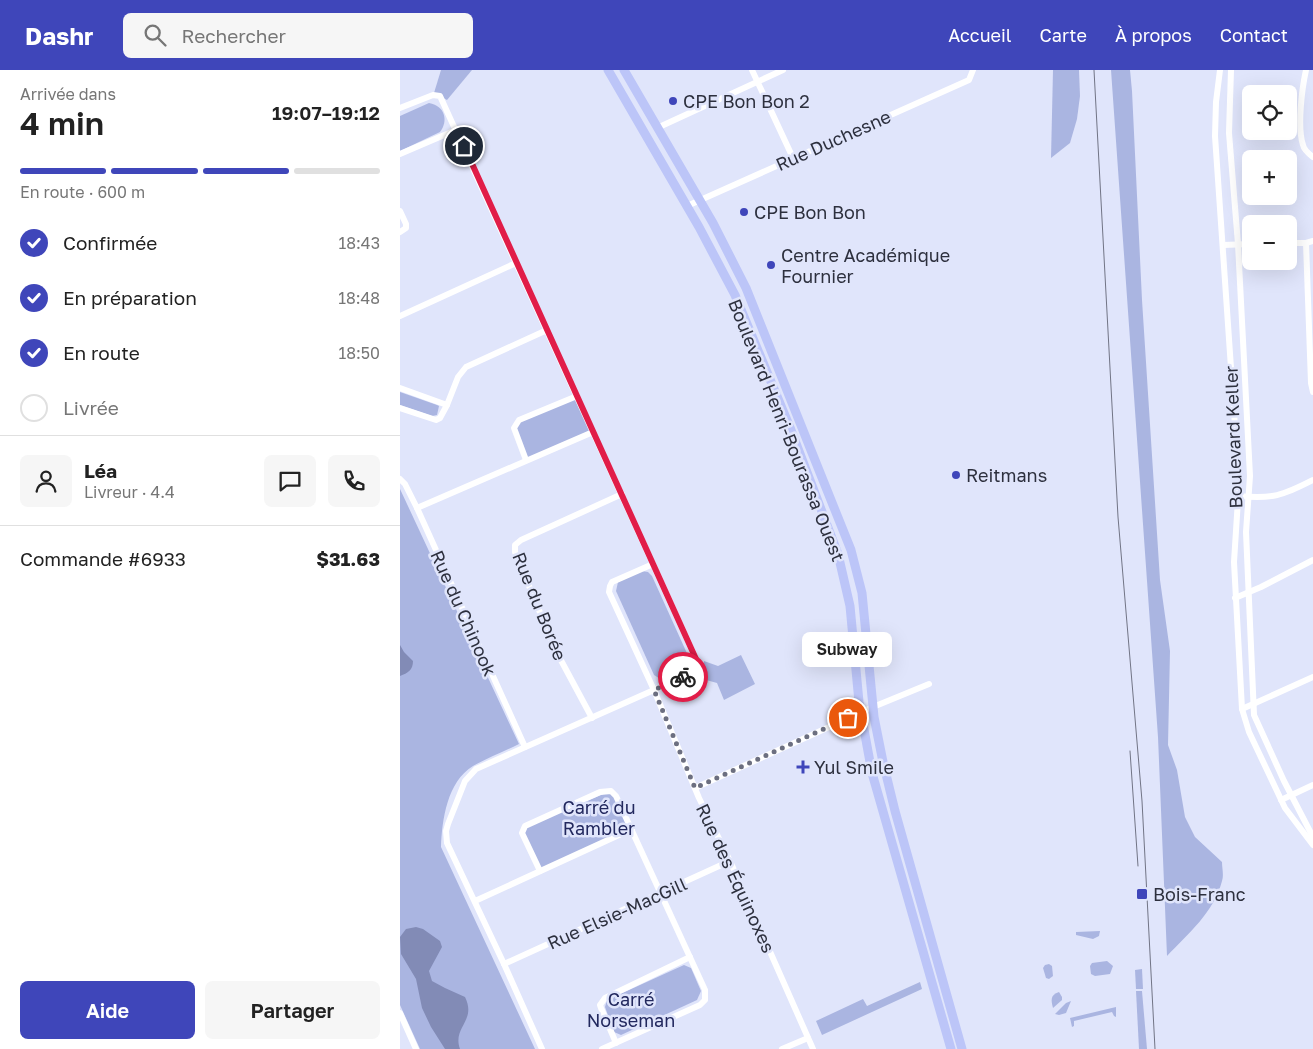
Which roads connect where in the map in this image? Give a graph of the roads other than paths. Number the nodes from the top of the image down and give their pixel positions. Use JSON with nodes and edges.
{"nodes":[{"id":1,"x":608,"y":70,"type":"edge"},
{"id":2,"x":624,"y":70,"type":"edge"},
{"id":3,"x":752,"y":70,"type":"edge"},
{"id":4,"x":783,"y":70,"type":"edge"},
{"id":5,"x":974,"y":70,"type":"edge"},
{"id":6,"x":1220,"y":70,"type":"edge"},
{"id":7,"x":1232,"y":70,"type":"edge"},
{"id":8,"x":1306,"y":70,"type":"edge"},
{"id":9,"x":758,"y":82,"type":"junction"},
{"id":10,"x":400,"y":108,"type":"edge"},
{"id":11,"x":657,"y":128,"type":"junction"},
{"id":12,"x":456,"y":130,"type":"junction"},
{"id":13,"x":400,"y":154,"type":"edge"},
{"id":14,"x":1313,"y":157,"type":"edge"},
{"id":15,"x":793,"y":158,"type":"junction"},
{"id":16,"x":700,"y":200,"type":"junction"},
{"id":17,"x":687,"y":206,"type":"junction"},
{"id":18,"x":400,"y":211,"type":"edge"},
{"id":19,"x":400,"y":232,"type":"edge"},
{"id":20,"x":1313,"y":241,"type":"edge"},
{"id":21,"x":1297,"y":243,"type":"edge"},
{"id":22,"x":1306,"y":243,"type":"junction"},
{"id":23,"x":1238,"y":244,"type":"junction"},
{"id":24,"x":1242,"y":244,"type":"edge"},
{"id":25,"x":1223,"y":245,"type":"junction"},
{"id":26,"x":516,"y":263,"type":"junction"},
{"id":27,"x":400,"y":316,"type":"edge"},
{"id":28,"x":547,"y":330,"type":"junction"},
{"id":29,"x":400,"y":388,"type":"edge"},
{"id":30,"x":1313,"y":392,"type":"edge"},
{"id":31,"x":577,"y":396,"type":"junction"},
{"id":32,"x":446,"y":405,"type":"junction"},
{"id":33,"x":400,"y":408,"type":"edge"},
{"id":34,"x":593,"y":432,"type":"junction"},
{"id":35,"x":526,"y":460,"type":"junction"},
{"id":36,"x":400,"y":479,"type":"edge"},
{"id":37,"x":1313,"y":480,"type":"edge"},
{"id":38,"x":622,"y":494,"type":"junction"},
{"id":39,"x":1238,"y":496,"type":"junction"},
{"id":40,"x":1249,"y":497,"type":"junction"},
{"id":41,"x":417,"y":508,"type":"junction"},
{"id":42,"x":1313,"y":560,"type":"edge"},
{"id":43,"x":653,"y":564,"type":"junction"},
{"id":44,"x":1248,"y":594,"type":"junction"},
{"id":45,"x":1235,"y":598,"type":"junction"},
{"id":46,"x":1313,"y":677,"type":"edge"},
{"id":47,"x":929,"y":684,"type":"dead end"},
{"id":48,"x":654,"y":690,"type":"junction"},
{"id":49,"x":1253,"y":704,"type":"junction"},
{"id":50,"x":873,"y":706,"type":"junction"},
{"id":51,"x":1242,"y":709,"type":"junction"},
{"id":52,"x":860,"y":713,"type":"junction"},
{"id":53,"x":592,"y":718,"type":"junction"},
{"id":54,"x":525,"y":747,"type":"junction"},
{"id":55,"x":1313,"y":785,"type":"edge"},
{"id":56,"x":695,"y":788,"type":"junction"},
{"id":57,"x":1291,"y":795,"type":"junction"},
{"id":58,"x":1281,"y":800,"type":"junction"},
{"id":59,"x":632,"y":829,"type":"junction"},
{"id":60,"x":1313,"y":837,"type":"edge"},
{"id":61,"x":1313,"y":845,"type":"edge"},
{"id":62,"x":730,"y":861,"type":"junction"},
{"id":63,"x":540,"y":871,"type":"junction"},
{"id":64,"x":661,"y":892,"type":"junction"},
{"id":65,"x":475,"y":901,"type":"junction"},
{"id":66,"x":690,"y":957,"type":"junction"},
{"id":67,"x":504,"y":964,"type":"junction"},
{"id":68,"x":400,"y":1013,"type":"edge"},
{"id":69,"x":808,"y":1038,"type":"junction"},
{"id":70,"x":616,"y":1043,"type":"junction"},
{"id":71,"x":416,"y":1049,"type":"edge"},
{"id":72,"x":542,"y":1049,"type":"edge"},
{"id":73,"x":602,"y":1049,"type":"edge"},
{"id":74,"x":782,"y":1049,"type":"edge"},
{"id":75,"x":813,"y":1049,"type":"edge"},
{"id":76,"x":951,"y":1049,"type":"edge"},
{"id":77,"x":962,"y":1049,"type":"edge"}],
"edges":[{"from":1,"to":17,"type":"main road","name":"Boulevard Henri-Bourassa Ouest"},
{"from":2,"to":11,"type":"main road","name":"Boulevard Henri-Bourassa Ouest"},
{"from":3,"to":9,"type":"street"},
{"from":4,"to":9,"type":"street"},
{"from":5,"to":15,"type":"street","name":"Rue Duchesne"},
{"from":6,"to":25,"type":"street","name":"Boulevard Keller"},
{"from":7,"to":23,"type":"street","name":"Boulevard Keller"},
{"from":8,"to":14,"type":"street"},
{"from":9,"to":11,"type":"street"},
{"from":9,"to":15,"type":"street"},
{"from":10,"to":12,"type":"street"},
{"from":11,"to":16,"type":"main road","name":"Boulevard Henri-Bourassa Ouest"},
{"from":12,"to":13,"type":"street"},
{"from":12,"to":26,"type":"street"},
{"from":15,"to":16,"type":"street","name":"Rue Duchesne"},
{"from":16,"to":17,"type":"street","name":"Rue Duchesne"},
{"from":16,"to":50,"type":"main road","name":"Boulevard Henri-Bourassa Ouest"},
{"from":17,"to":52,"type":"main road","name":"Boulevard Henri-Bourassa Ouest"},
{"from":18,"to":19,"type":"street"},
{"from":20,"to":22,"type":"street"},
{"from":21,"to":22,"type":"street"},
{"from":22,"to":30,"type":"street"},
{"from":23,"to":24,"type":"street"},
{"from":23,"to":25,"type":"street"},
{"from":23,"to":40,"type":"street","name":"Boulevard Keller"},
{"from":25,"to":39,"type":"street","name":"Boulevard Keller"},
{"from":26,"to":27,"type":"street"},
{"from":26,"to":28,"type":"street"},
{"from":28,"to":31,"type":"street"},
{"from":28,"to":32,"type":"street"},
{"from":29,"to":32,"type":"street"},
{"from":31,"to":34,"type":"street"},
{"from":31,"to":35,"type":"street"},
{"from":32,"to":33,"type":"street"},
{"from":34,"to":35,"type":"street"},
{"from":34,"to":38,"type":"street"},
{"from":35,"to":41,"type":"street"},
{"from":36,"to":41,"type":"street","name":"Rue du Chinook"},
{"from":37,"to":40,"type":"street"},
{"from":38,"to":43,"type":"street"},
{"from":38,"to":53,"type":"street","name":"Rue du Borée"},
{"from":39,"to":40,"type":"street"},
{"from":39,"to":45,"type":"street","name":"Boulevard Keller"},
{"from":40,"to":44,"type":"street","name":"Boulevard Keller"},
{"from":41,"to":54,"type":"street","name":"Rue du Chinook"},
{"from":42,"to":44,"type":"street"},
{"from":43,"to":48,"type":"street"},
{"from":43,"to":48,"type":"street","name":"Rue des Équinoxes"},
{"from":44,"to":45,"type":"street"},
{"from":44,"to":49,"type":"street","name":"Boulevard Keller"},
{"from":45,"to":51,"type":"street","name":"Boulevard Keller"},
{"from":46,"to":49,"type":"street"},
{"from":47,"to":50,"type":"street"},
{"from":48,"to":53,"type":"street"},
{"from":48,"to":56,"type":"street","name":"Rue des Équinoxes"},
{"from":49,"to":51,"type":"street"},
{"from":49,"to":57,"type":"street","name":"Boulevard Keller"},
{"from":50,"to":52,"type":"street"},
{"from":50,"to":77,"type":"main road","name":"Boulevard Henri-Bourassa Ouest"},
{"from":51,"to":58,"type":"street","name":"Boulevard Keller"},
{"from":52,"to":56,"type":"street"},
{"from":52,"to":76,"type":"main road","name":"Boulevard Henri-Bourassa Ouest"},
{"from":53,"to":54,"type":"street"},
{"from":54,"to":65,"type":"street"},
{"from":55,"to":57,"type":"street"},
{"from":56,"to":62,"type":"street","name":"Rue des Équinoxes"},
{"from":57,"to":58,"type":"street"},
{"from":57,"to":60,"type":"street","name":"Boulevard Keller"},
{"from":58,"to":61,"type":"street","name":"Boulevard Keller"},
{"from":59,"to":63,"type":"street"},
{"from":59,"to":63,"type":"street"},
{"from":59,"to":64,"type":"street"},
{"from":62,"to":64,"type":"street","name":"Rue Elsie-MacGill"},
{"from":62,"to":69,"type":"street","name":"Rue des Équinoxes"},
{"from":63,"to":65,"type":"street"},
{"from":64,"to":66,"type":"street"},
{"from":64,"to":67,"type":"street","name":"Rue Elsie-MacGill"},
{"from":65,"to":67,"type":"street"},
{"from":66,"to":70,"type":"street"},
{"from":66,"to":70,"type":"street"},
{"from":67,"to":72,"type":"street"},
{"from":68,"to":71,"type":"street"},
{"from":69,"to":74,"type":"street"},
{"from":69,"to":75,"type":"street","name":"Rue des Équinoxes"},
{"from":70,"to":73,"type":"street"}]}
